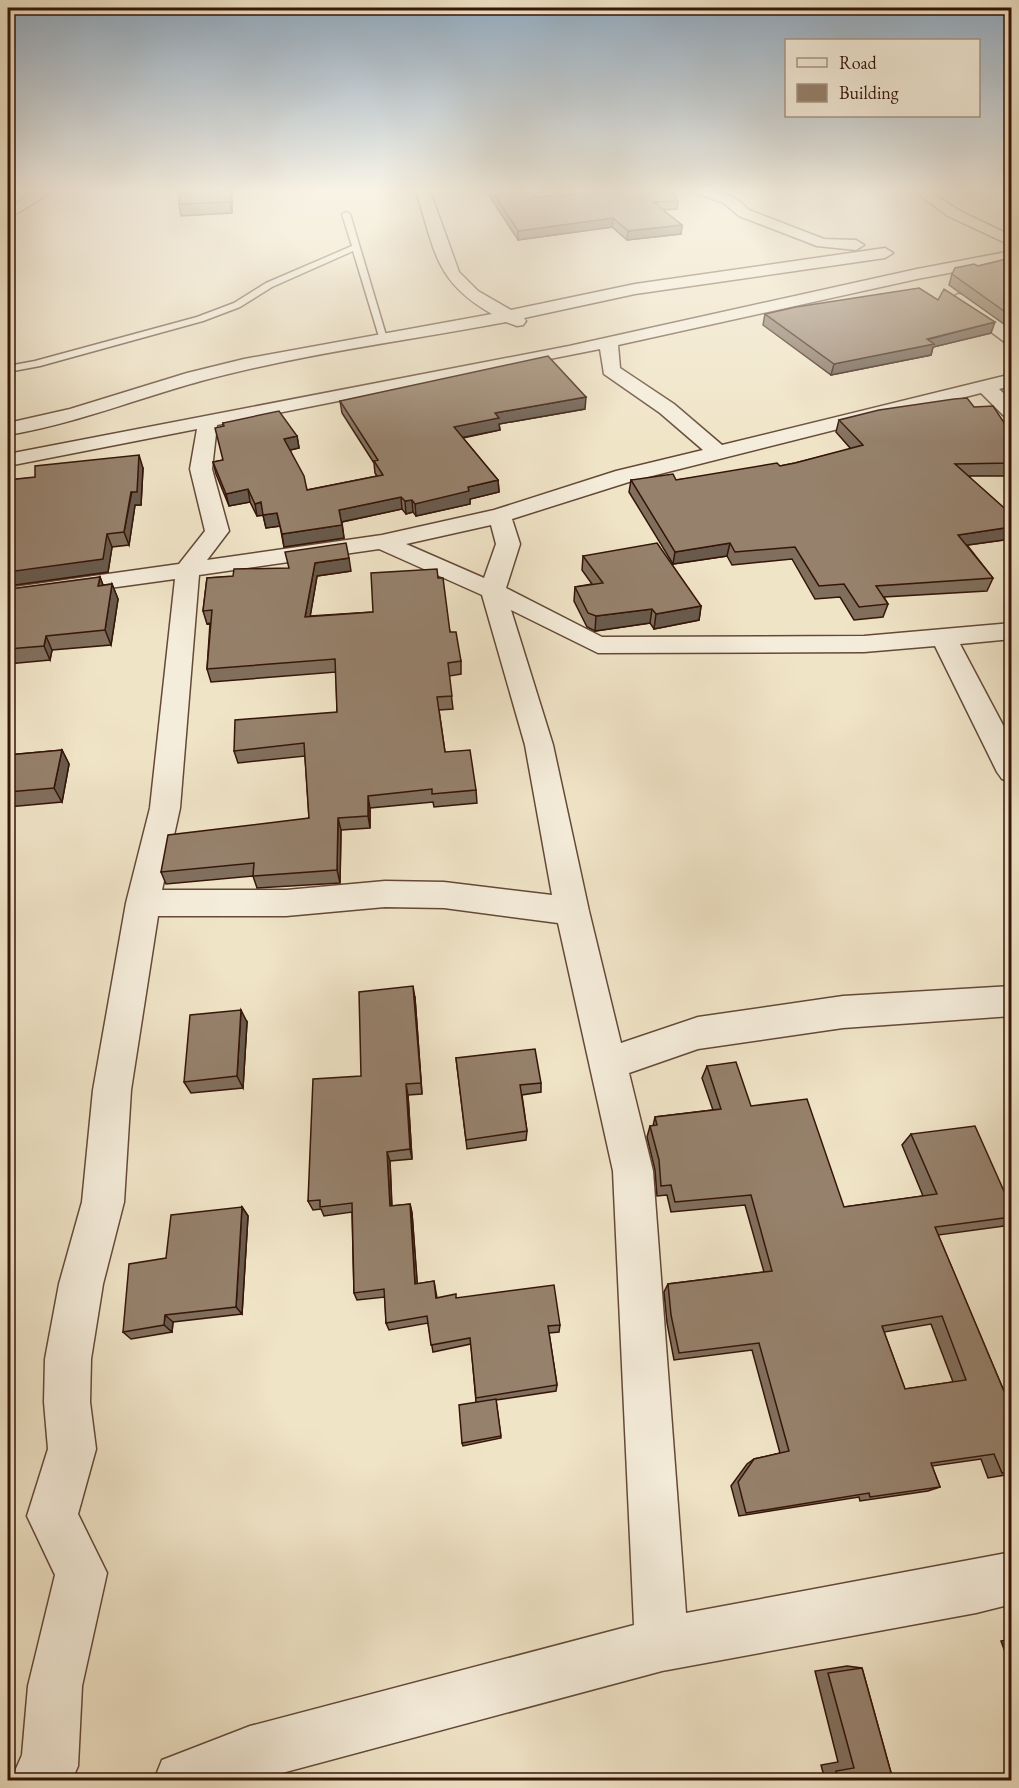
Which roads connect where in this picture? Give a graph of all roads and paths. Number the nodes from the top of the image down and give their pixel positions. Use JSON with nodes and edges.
{"nodes":[{"id":1,"x":293,"y":274,"type":"edge"},
{"id":2,"x":365,"y":274,"type":"edge"},
{"id":3,"x":452,"y":274,"type":"edge"},
{"id":4,"x":714,"y":274,"type":"edge"},
{"id":5,"x":746,"y":274,"type":"edge"},
{"id":6,"x":853,"y":274,"type":"edge"},
{"id":7,"x":922,"y":274,"type":"edge"},
{"id":8,"x":705,"y":278,"type":"junction"},
{"id":9,"x":509,"y":316,"type":"junction"},
{"id":10,"x":529,"y":328,"type":"dead end"},
{"id":11,"x":549,"y":339,"type":"dead end"},
{"id":12,"x":1011,"y":339,"type":"edge"},
{"id":13,"x":385,"y":340,"type":"junction"},
{"id":14,"x":609,"y":342,"type":"junction"},
{"id":15,"x":569,"y":351,"type":"junction"},
{"id":16,"x":8,"y":369,"type":"edge"},
{"id":17,"x":1011,"y":380,"type":"edge"},
{"id":18,"x":985,"y":386,"type":"junction"},
{"id":19,"x":1011,"y":413,"type":"edge"},
{"id":20,"x":207,"y":420,"type":"junction"},
{"id":21,"x":8,"y":429,"type":"edge"},
{"id":22,"x":718,"y":453,"type":"junction"},
{"id":23,"x":8,"y":460,"type":"edge"},
{"id":24,"x":500,"y":516,"type":"junction"},
{"id":25,"x":382,"y":542,"type":"junction"},
{"id":26,"x":188,"y":568,"type":"junction"},
{"id":27,"x":493,"y":591,"type":"junction"},
{"id":28,"x":8,"y":595,"type":"edge"},
{"id":29,"x":1011,"y":631,"type":"edge"},
{"id":30,"x":944,"y":637,"type":"junction"},
{"id":31,"x":1011,"y":772,"type":"edge"},
{"id":32,"x":143,"y":903,"type":"junction"},
{"id":33,"x":572,"y":911,"type":"junction"},
{"id":34,"x":1011,"y":1001,"type":"edge"},
{"id":35,"x":608,"y":1064,"type":"junction"},
{"id":36,"x":1011,"y":1578,"type":"edge"},
{"id":37,"x":662,"y":1644,"type":"junction"},
{"id":38,"x":39,"y":1780,"type":"edge"},
{"id":39,"x":182,"y":1780,"type":"edge"}],
"edges":[{"from":1,"to":16,"type":"lane"},
{"from":2,"to":13,"type":"lane"},
{"from":3,"to":9,"type":"street"},
{"from":4,"to":8,"type":"street"},
{"from":5,"to":8,"type":"street"},
{"from":6,"to":14,"type":"street"},
{"from":7,"to":12,"type":"street"},
{"from":8,"to":9,"type":"street"},
{"from":9,"to":10,"type":"street"},
{"from":9,"to":13,"type":"street"},
{"from":11,"to":15,"type":"street"},
{"from":13,"to":21,"type":"street"},
{"from":14,"to":15,"type":"street"},
{"from":14,"to":22,"type":"street"},
{"from":15,"to":20,"type":"street"},
{"from":17,"to":18,"type":"street"},
{"from":18,"to":19,"type":"street"},
{"from":18,"to":22,"type":"street"},
{"from":20,"to":23,"type":"street"},
{"from":20,"to":26,"type":"street"},
{"from":22,"to":24,"type":"street"},
{"from":24,"to":25,"type":"street"},
{"from":24,"to":27,"type":"street"},
{"from":25,"to":26,"type":"street"},
{"from":25,"to":27,"type":"street"},
{"from":26,"to":28,"type":"street"},
{"from":26,"to":32,"type":"street"},
{"from":27,"to":30,"type":"street"},
{"from":27,"to":33,"type":"street"},
{"from":29,"to":30,"type":"street"},
{"from":30,"to":31,"type":"street"},
{"from":32,"to":33,"type":"street"},
{"from":32,"to":38,"type":"street"},
{"from":33,"to":35,"type":"street"},
{"from":34,"to":35,"type":"street"},
{"from":35,"to":37,"type":"street"},
{"from":36,"to":37,"type":"street"},
{"from":37,"to":39,"type":"street"}]}
